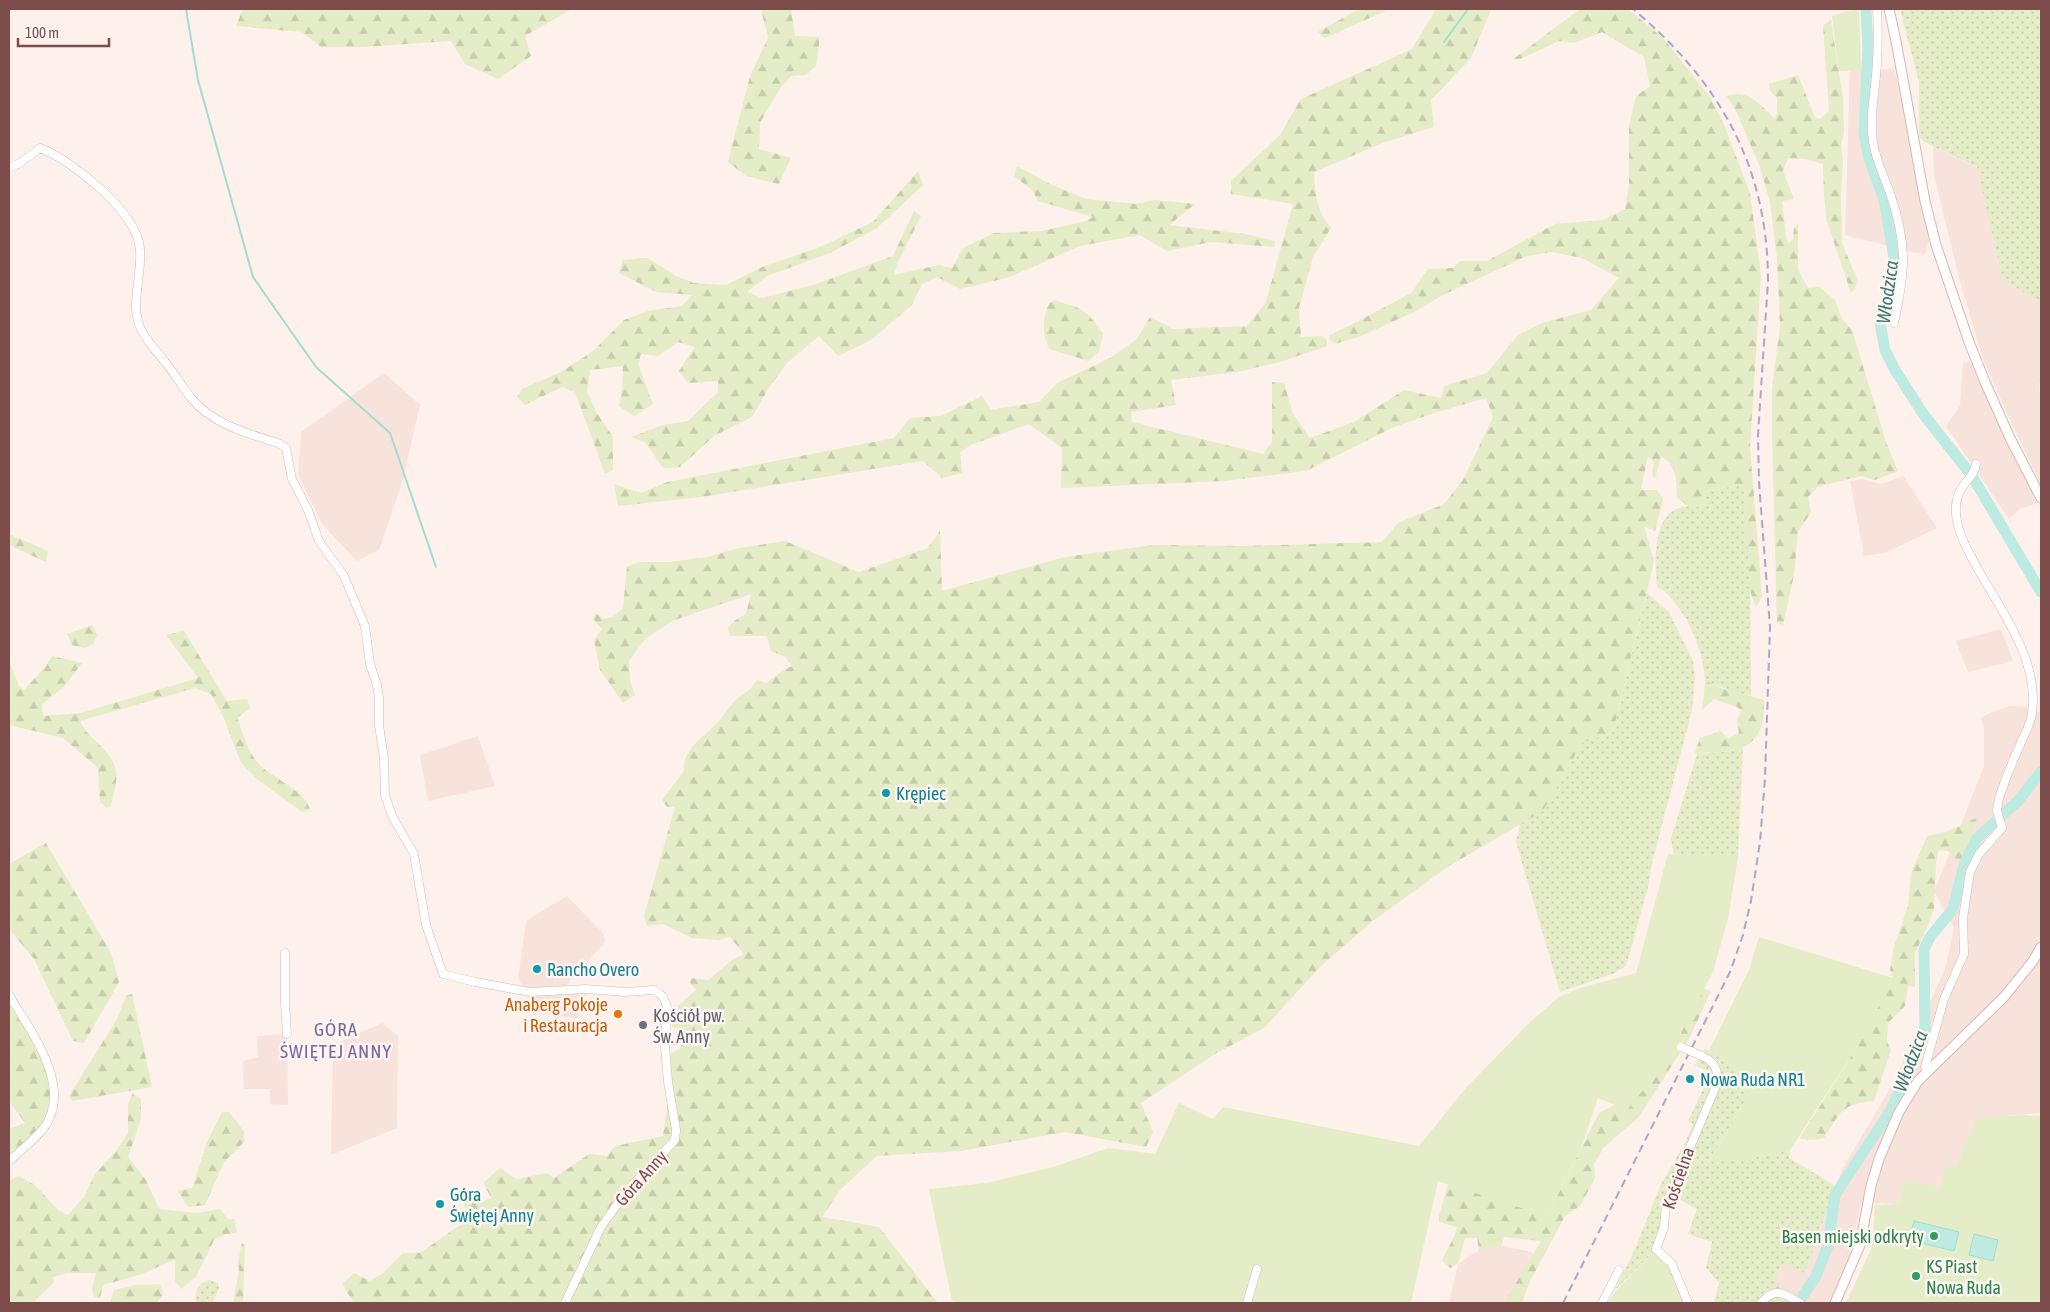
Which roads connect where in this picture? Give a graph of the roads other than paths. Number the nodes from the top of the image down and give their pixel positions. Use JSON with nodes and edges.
{"nodes":[{"id":1,"x":1877,"y":9,"type":"edge"},
{"id":2,"x":1889,"y":9,"type":"edge"},
{"id":3,"x":9,"y":168,"type":"edge"},
{"id":4,"x":1894,"y":323,"type":"dead end"},
{"id":5,"x":1976,"y":467,"type":"dead end"},
{"id":6,"x":2041,"y":498,"type":"edge"},
{"id":7,"x":2041,"y":947,"type":"edge"},
{"id":8,"x":285,"y":953,"type":"dead end"},
{"id":9,"x":9,"y":995,"type":"edge"},
{"id":10,"x":287,"y":1034,"type":"dead end"},
{"id":11,"x":1681,"y":1047,"type":"dead end"},
{"id":12,"x":1928,"y":1071,"type":"junction"},
{"id":13,"x":9,"y":1161,"type":"edge"},
{"id":14,"x":1257,"y":1269,"type":"dead end"},
{"id":15,"x":1619,"y":1270,"type":"dead end"},
{"id":16,"x":565,"y":1303,"type":"edge"},
{"id":17,"x":1247,"y":1303,"type":"edge"},
{"id":18,"x":1602,"y":1303,"type":"edge"},
{"id":19,"x":1688,"y":1303,"type":"edge"},
{"id":20,"x":1761,"y":1303,"type":"edge"},
{"id":21,"x":1800,"y":1303,"type":"edge"},
{"id":22,"x":1835,"y":1303,"type":"edge"}],
"edges":[{"from":1,"to":4,"type":"street"},
{"from":2,"to":6,"type":"street"},
{"from":3,"to":16,"type":"street","name":"Góra Anny"},
{"from":5,"to":12,"type":"street"},
{"from":7,"to":12,"type":"street"},
{"from":8,"to":10,"type":"street"},
{"from":9,"to":13,"type":"street"},
{"from":11,"to":19,"type":"street","name":"Kościelna","bridge":true},
{"from":12,"to":22,"type":"street"},
{"from":14,"to":17,"type":"street"},
{"from":15,"to":18,"type":"street"},
{"from":20,"to":21,"type":"street"}]}
